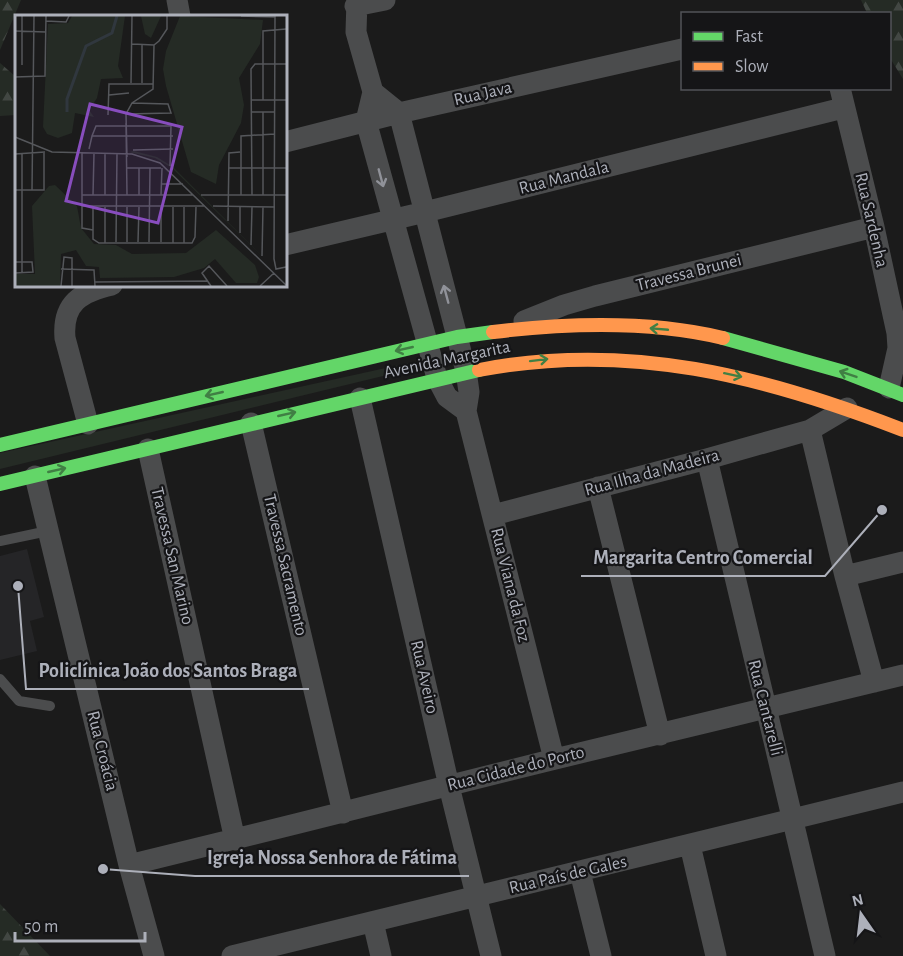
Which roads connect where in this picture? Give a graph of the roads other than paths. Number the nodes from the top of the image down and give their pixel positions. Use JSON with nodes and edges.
{"nodes":[{"id":1,"x":177,"y":0,"type":"edge"},
{"id":2,"x":385,"y":0,"type":"edge"},
{"id":3,"x":356,"y":3,"type":"edge"},
{"id":4,"x":180,"y":15,"type":"edge"},
{"id":5,"x":681,"y":49,"type":"edge"},
{"id":6,"x":374,"y":92,"type":"junction"},
{"id":7,"x":842,"y":98,"type":"edge"},
{"id":8,"x":399,"y":113,"type":"junction"},
{"id":9,"x":366,"y":121,"type":"junction"},
{"id":10,"x":286,"y":142,"type":"edge"},
{"id":11,"x":425,"y":212,"type":"junction"},
{"id":12,"x":393,"y":220,"type":"junction"},
{"id":13,"x":874,"y":227,"type":"junction"},
{"id":14,"x":286,"y":245,"type":"edge"},
{"id":15,"x":90,"y":287,"type":"edge"},
{"id":16,"x":507,"y":329,"type":"junction"},
{"id":17,"x":458,"y":337,"type":"junction"},
{"id":18,"x":428,"y":344,"type":"junction"},
{"id":19,"x":466,"y":372,"type":"junction"},
{"id":20,"x":437,"y":378,"type":"junction"},
{"id":21,"x":896,"y":392,"type":"edge"},
{"id":22,"x":360,"y":398,"type":"junction"},
{"id":23,"x":847,"y":408,"type":"junction"},
{"id":24,"x":466,"y":411,"type":"junction"},
{"id":25,"x":251,"y":423,"type":"junction"},
{"id":26,"x":88,"y":424,"type":"junction"},
{"id":27,"x":810,"y":430,"type":"junction"},
{"id":28,"x":903,"y":430,"type":"edge"},
{"id":29,"x":0,"y":445,"type":"edge"},
{"id":30,"x":148,"y":449,"type":"junction"},
{"id":31,"x":707,"y":459,"type":"junction"},
{"id":32,"x":35,"y":476,"type":"junction"},
{"id":33,"x":0,"y":484,"type":"edge"},
{"id":34,"x":598,"y":487,"type":"junction"},
{"id":35,"x":493,"y":515,"type":"junction"},
{"id":36,"x":48,"y":531,"type":"junction"},
{"id":37,"x":0,"y":541,"type":"edge"},
{"id":38,"x":903,"y":562,"type":"edge"},
{"id":39,"x":845,"y":576,"type":"junction"},
{"id":40,"x":903,"y":675,"type":"edge"},
{"id":41,"x":0,"y":679,"type":"edge"},
{"id":42,"x":874,"y":682,"type":"junction"},
{"id":43,"x":50,"y":706,"type":"dead end"},
{"id":44,"x":765,"y":707,"type":"junction"},
{"id":45,"x":660,"y":735,"type":"junction"},
{"id":46,"x":554,"y":759,"type":"junction"},
{"id":47,"x":449,"y":786,"type":"junction"},
{"id":48,"x":902,"y":797,"type":"edge"},
{"id":49,"x":344,"y":813,"type":"junction"},
{"id":50,"x":793,"y":820,"type":"junction"},
{"id":51,"x":235,"y":840,"type":"junction"},
{"id":52,"x":690,"y":845,"type":"junction"},
{"id":53,"x":129,"y":865,"type":"junction"},
{"id":54,"x":580,"y":872,"type":"junction"},
{"id":55,"x":476,"y":896,"type":"junction"},
{"id":56,"x":373,"y":922,"type":"junction"},
{"id":57,"x":268,"y":952,"type":"edge"},
{"id":58,"x":154,"y":956,"type":"edge"},
{"id":59,"x":232,"y":956,"type":"edge"},
{"id":60,"x":381,"y":956,"type":"edge"},
{"id":61,"x":491,"y":956,"type":"edge"},
{"id":62,"x":602,"y":956,"type":"edge"},
{"id":63,"x":716,"y":956,"type":"edge"},
{"id":64,"x":825,"y":956,"type":"edge"}],
"edges":[{"from":1,"to":4,"type":"street"},
{"from":2,"to":3,"type":"street"},
{"from":3,"to":6,"type":"street"},
{"from":5,"to":8,"type":"street","name":"Rua Java"},
{"from":6,"to":8,"type":"street"},
{"from":6,"to":9,"type":"street"},
{"from":7,"to":11,"type":"street","name":"Rua Mandala"},
{"from":7,"to":13,"type":"street","name":"Rua Sardenha"},
{"from":8,"to":9,"type":"street","name":"Rua Java"},
{"from":8,"to":11,"type":"street","name":"Rua Viana da Foz"},
{"from":9,"to":10,"type":"street","name":"Rua Java"},
{"from":9,"to":12,"type":"street","one_way":true},
{"from":11,"to":12,"type":"street","name":"Rua Mandala"},
{"from":17,"to":11,"type":"street","name":"Rua Viana da Foz","one_way":true},
{"from":12,"to":14,"type":"street","name":"Rua Mandala"},
{"from":12,"to":18,"type":"street"},
{"from":13,"to":16,"type":"street","name":"Travessa Brunei"},
{"from":13,"to":21,"type":"street","name":"Rua Sardenha"},
{"from":15,"to":26,"type":"street"},
{"from":16,"to":17,"type":"main road","name":"Avenida Margarita"},
{"from":21,"to":16,"type":"main road","name":"Avenida Margarita","one_way":true},
{"from":17,"to":18,"type":"main road","name":"Avenida Margarita"},
{"from":17,"to":19,"type":"street","name":"Rua Viana da Foz"},
{"from":18,"to":20,"type":"street"},
{"from":18,"to":26,"type":"main road","name":"Avenida Margarita","one_way":true},
{"from":19,"to":20,"type":"main road","name":"Avenida Margarita"},
{"from":19,"to":23,"type":"main road","name":"Avenida Margarita","one_way":true},
{"from":19,"to":24,"type":"street","name":"Rua Viana da Foz"},
{"from":20,"to":22,"type":"main road","name":"Avenida Margarita"},
{"from":20,"to":24,"type":"street"},
{"from":25,"to":22,"type":"main road","name":"Avenida Margarita","one_way":true},
{"from":22,"to":47,"type":"street","name":"Rua Aveiro"},
{"from":23,"to":27,"type":"street","name":"Rua Ilha da Madeira"},
{"from":23,"to":28,"type":"main road","name":"Avenida Margarita"},
{"from":24,"to":35,"type":"street","name":"Rua Viana da Foz"},
{"from":25,"to":30,"type":"main road","name":"Avenida Margarita"},
{"from":25,"to":49,"type":"street","name":"Travessa Sacramento"},
{"from":26,"to":29,"type":"main road","name":"Avenida Margarita"},
{"from":27,"to":31,"type":"street","name":"Rua Ilha da Madeira"},
{"from":27,"to":39,"type":"street"},
{"from":32,"to":30,"type":"main road","name":"Avenida Margarita","one_way":true},
{"from":30,"to":51,"type":"street","name":"Travessa San Marino"},
{"from":31,"to":34,"type":"street","name":"Rua Ilha da Madeira"},
{"from":31,"to":44,"type":"street","name":"Rua Cantarelli"},
{"from":32,"to":33,"type":"main road","name":"Avenida Margarita"},
{"from":32,"to":36,"type":"street","name":"Rua Croácia"},
{"from":34,"to":35,"type":"street","name":"Rua Ilha da Madeira"},
{"from":34,"to":45,"type":"street"},
{"from":35,"to":46,"type":"street","name":"Rua Viana da Foz"},
{"from":36,"to":37,"type":"lane"},
{"from":36,"to":53,"type":"street","name":"Rua Croácia"},
{"from":38,"to":39,"type":"street"},
{"from":39,"to":42,"type":"street"},
{"from":40,"to":42,"type":"street","name":"Rua Cidade do Porto"},
{"from":41,"to":43,"type":"lane"},
{"from":42,"to":44,"type":"street","name":"Rua Cidade do Porto"},
{"from":44,"to":45,"type":"street","name":"Rua Cidade do Porto"},
{"from":44,"to":50,"type":"street","name":"Rua Cantarelli"},
{"from":45,"to":46,"type":"street","name":"Rua Cidade do Porto"},
{"from":46,"to":47,"type":"street","name":"Rua Cidade do Porto"},
{"from":47,"to":49,"type":"street","name":"Rua Cidade do Porto"},
{"from":47,"to":55,"type":"street","name":"Rua Aveiro"},
{"from":48,"to":50,"type":"street","name":"Rua País de Gales"},
{"from":49,"to":51,"type":"street","name":"Rua Cidade do Porto"},
{"from":50,"to":52,"type":"street","name":"Rua País de Gales"},
{"from":50,"to":64,"type":"street","name":"Rua Cantarelli"},
{"from":51,"to":53,"type":"street","name":"Rua Cidade do Porto"},
{"from":52,"to":54,"type":"street","name":"Rua País de Gales"},
{"from":52,"to":63,"type":"street"},
{"from":53,"to":58,"type":"street","name":"Rua Croácia"},
{"from":54,"to":55,"type":"street","name":"Rua País de Gales"},
{"from":54,"to":62,"type":"street"},
{"from":55,"to":56,"type":"street","name":"Rua País de Gales"},
{"from":55,"to":61,"type":"street","name":"Rua Aveiro"},
{"from":56,"to":57,"type":"street","name":"Rua País de Gales"},
{"from":56,"to":60,"type":"street"},
{"from":57,"to":59,"type":"street","name":"Rua País de Gales"}]}
